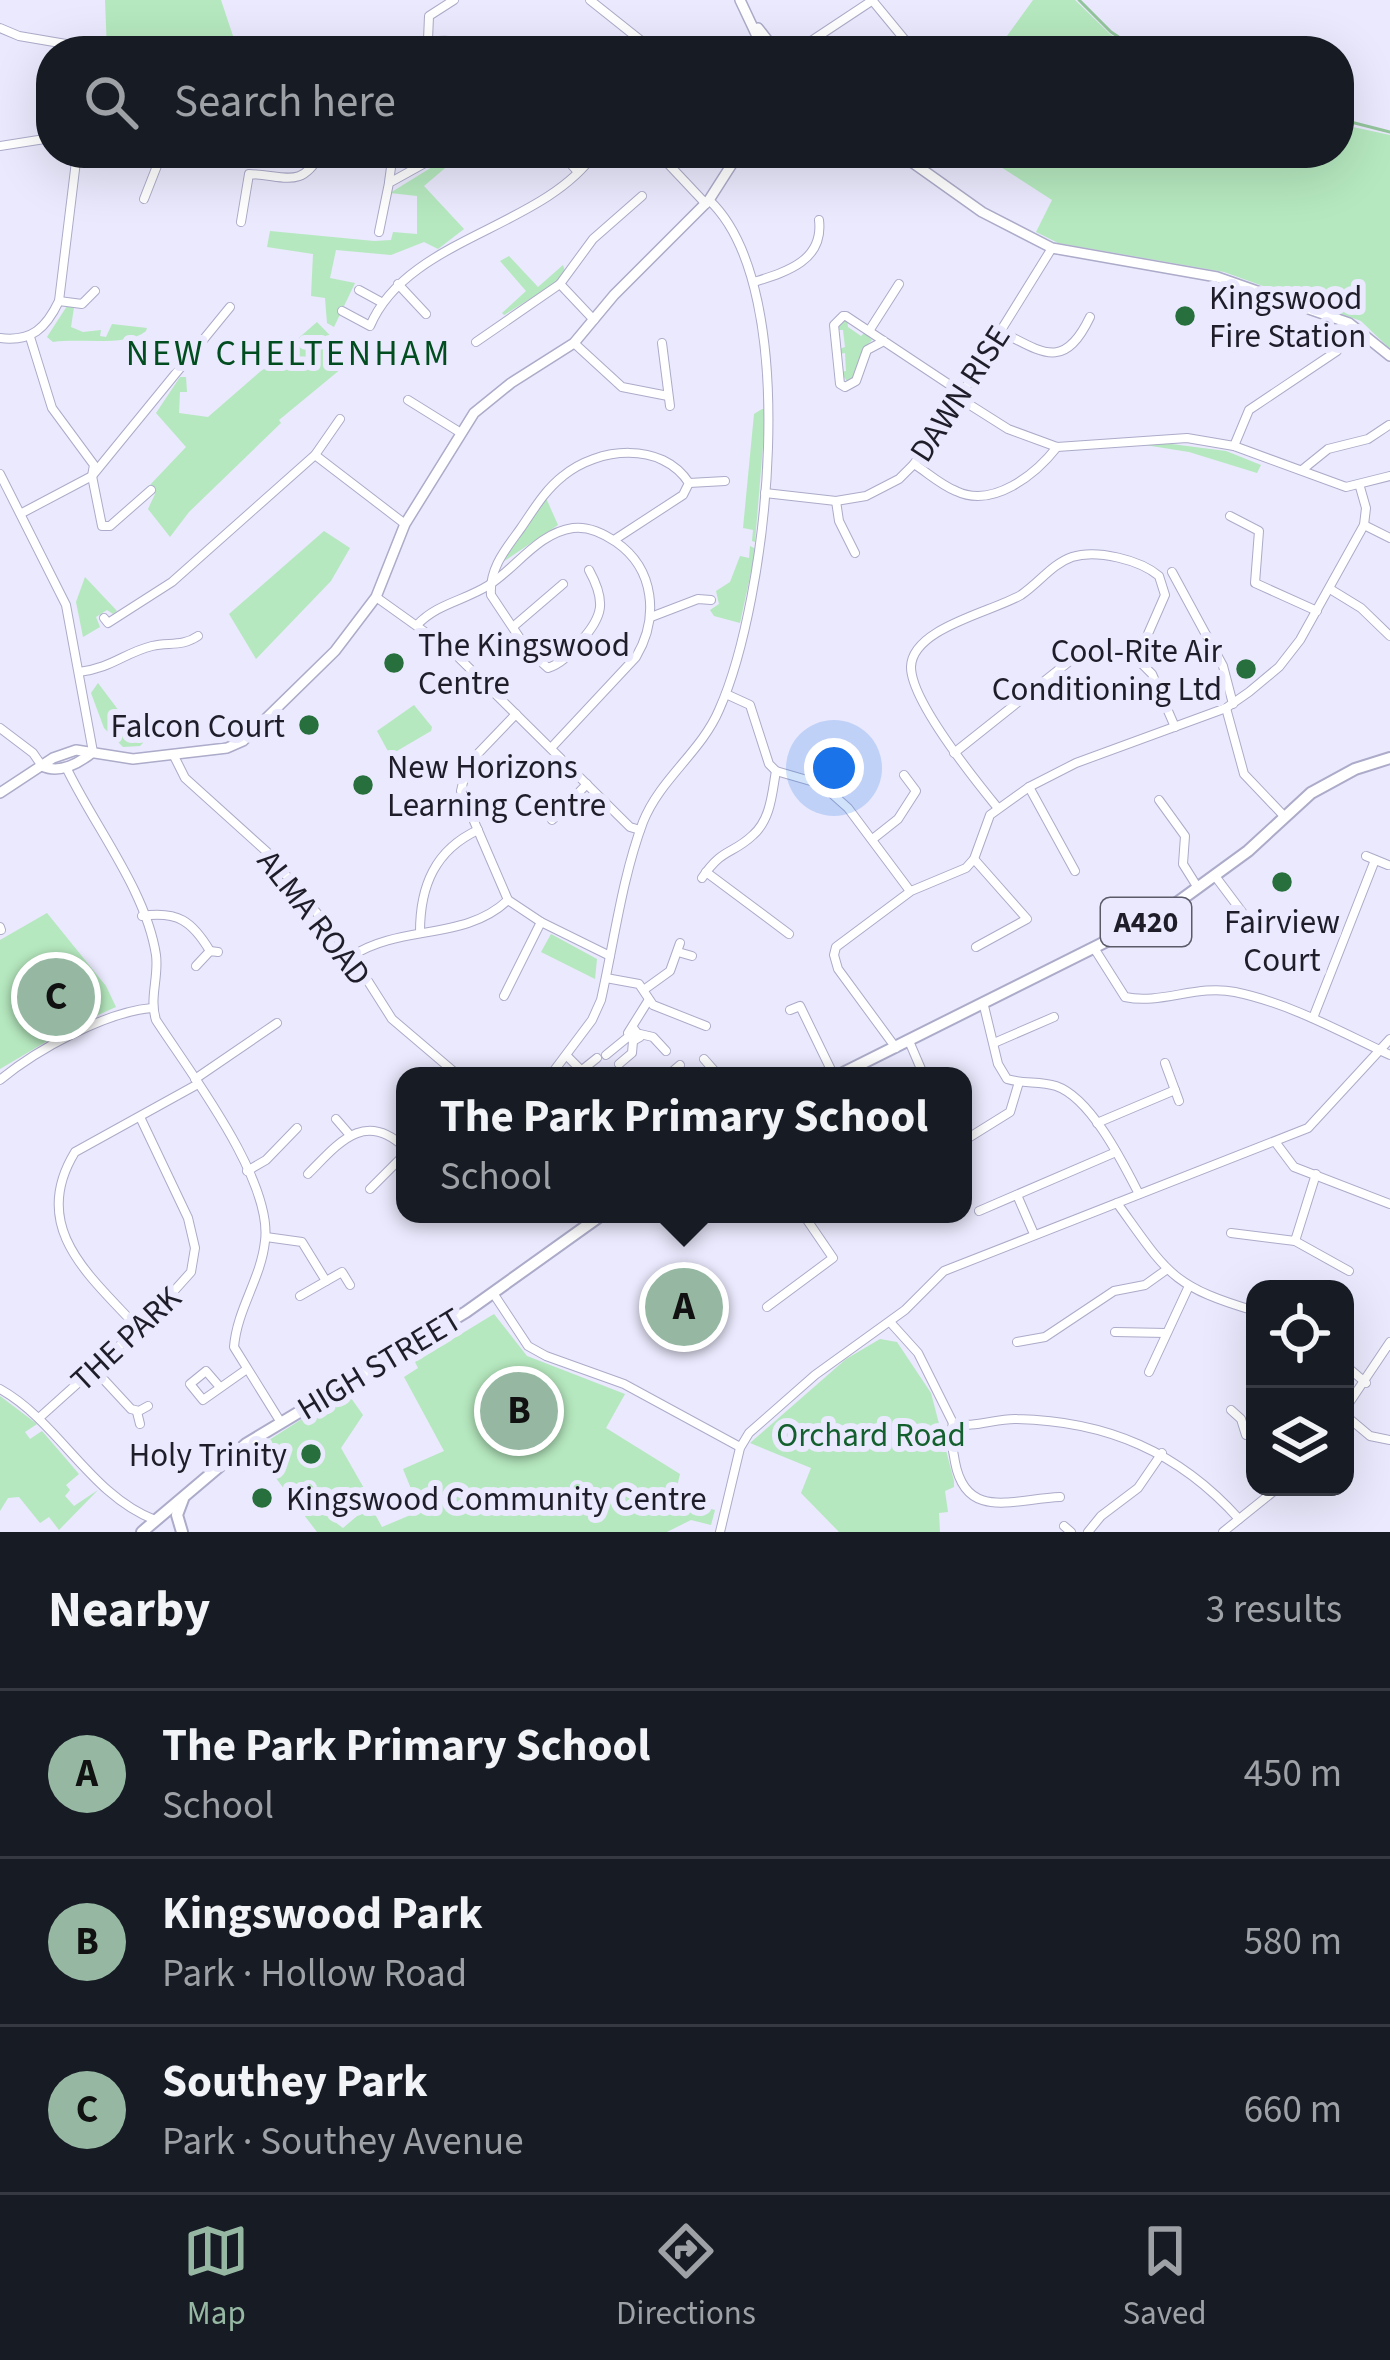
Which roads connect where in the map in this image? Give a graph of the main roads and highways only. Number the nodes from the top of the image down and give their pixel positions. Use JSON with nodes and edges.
{"nodes":[{"id":1,"x":1390,"y":758,"type":"edge"},
{"id":2,"x":855,"y":1067,"type":"edge"},
{"id":3,"x":580,"y":1223,"type":"edge"},
{"id":4,"x":189,"y":1491,"type":"junction"},
{"id":5,"x":157,"y":1518,"type":"junction"},
{"id":6,"x":177,"y":1519,"type":"junction"},
{"id":7,"x":142,"y":1532,"type":"edge"},
{"id":8,"x":182,"y":1532,"type":"edge"}],
"edges":[{"from":1,"to":2,"type":"main road","number":"A420"},
{"from":3,"to":4,"type":"main road","name":"HIGH STREET"},
{"from":4,"to":5,"type":"main road","name":"HIGH STREET"},
{"from":4,"to":6,"type":"main road"},
{"from":5,"to":6,"type":"main road"},
{"from":5,"to":7,"type":"main road","name":"HIGH STREET"},
{"from":6,"to":8,"type":"main road"}]}
